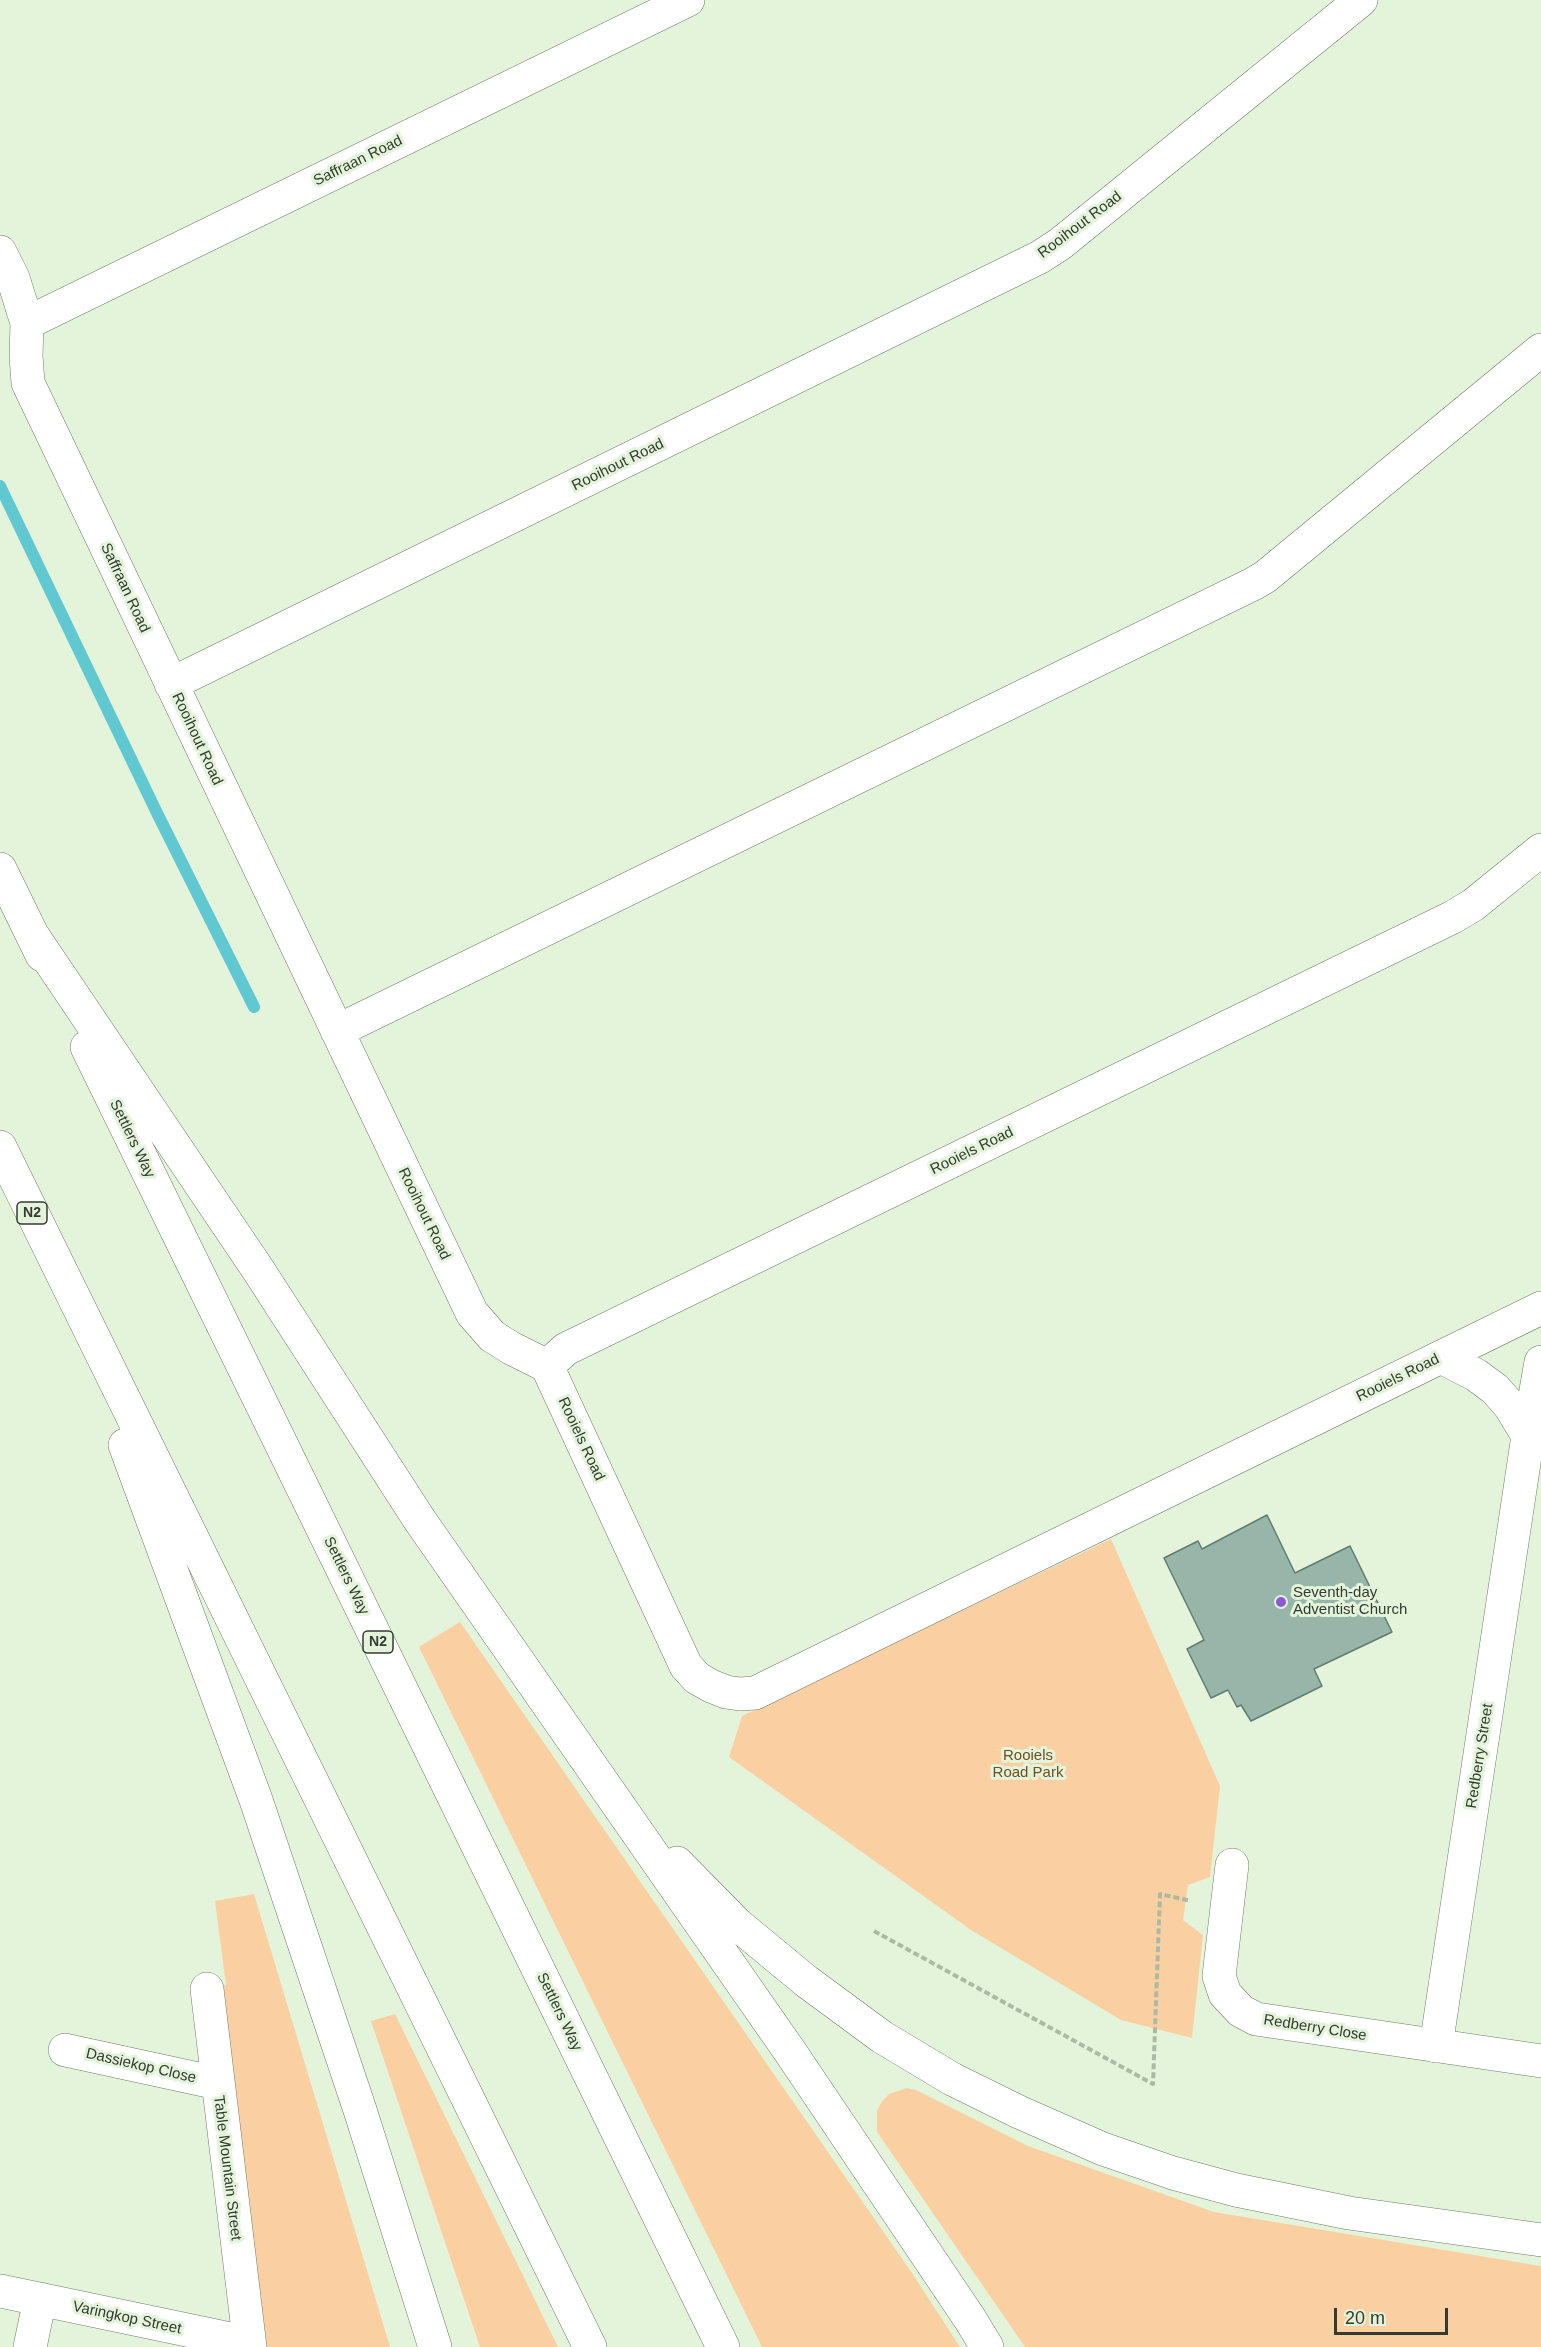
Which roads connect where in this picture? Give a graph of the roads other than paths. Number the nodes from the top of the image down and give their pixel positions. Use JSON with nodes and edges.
{"nodes":[{"id":1,"x":688,"y":0,"type":"edge"},
{"id":2,"x":1361,"y":0,"type":"edge"},
{"id":3,"x":0,"y":252,"type":"edge"},
{"id":4,"x":27,"y":323,"type":"junction"},
{"id":5,"x":1541,"y":350,"type":"edge"},
{"id":6,"x":171,"y":684,"type":"junction"},
{"id":7,"x":1541,"y":850,"type":"edge"},
{"id":8,"x":0,"y":869,"type":"edge"},
{"id":9,"x":33,"y":936,"type":"junction"},
{"id":10,"x":337,"y":1031,"type":"junction"},
{"id":11,"x":0,"y":1147,"type":"edge"},
{"id":12,"x":64,"y":1280,"type":"junction"},
{"id":13,"x":1541,"y":1308,"type":"edge"},
{"id":14,"x":1442,"y":1357,"type":"junction"},
{"id":15,"x":1541,"y":1362,"type":"edge"},
{"id":16,"x":547,"y":1366,"type":"junction"},
{"id":17,"x":1528,"y":1436,"type":"junction"},
{"id":18,"x":609,"y":1793,"type":"junction"},
{"id":19,"x":1232,"y":1865,"type":"dead end"},
{"id":20,"x":207,"y":1989,"type":"dead end"},
{"id":21,"x":1436,"y":2046,"type":"junction"},
{"id":22,"x":65,"y":2049,"type":"dead end"},
{"id":23,"x":1541,"y":2061,"type":"edge"},
{"id":24,"x":217,"y":2083,"type":"junction"},
{"id":25,"x":1541,"y":2240,"type":"edge"},
{"id":26,"x":0,"y":2291,"type":"edge"},
{"id":27,"x":40,"y":2299,"type":"junction"},
{"id":28,"x":249,"y":2345,"type":"edge"},
{"id":29,"x":30,"y":2347,"type":"edge"},
{"id":30,"x":435,"y":2347,"type":"edge"},
{"id":31,"x":590,"y":2347,"type":"edge"},
{"id":32,"x":723,"y":2347,"type":"edge"},
{"id":33,"x":987,"y":2347,"type":"edge"}],
"edges":[{"from":1,"to":4,"type":"main road","name":"Saffraan Road"},
{"from":2,"to":6,"type":"main road","name":"Rooihout Road"},
{"from":3,"to":4,"type":"main road","name":"Saffraan Road"},
{"from":4,"to":6,"type":"main road","name":"Saffraan Road"},
{"from":5,"to":10,"type":"main road"},
{"from":6,"to":10,"type":"main road","name":"Rooihout Road"},
{"from":7,"to":16,"type":"main road","name":"Rooiels Road"},
{"from":8,"to":9,"type":"main road","name":"Settlers Way","number":"N2"},
{"from":9,"to":18,"type":"main road"},
{"from":9,"to":32,"type":"main road","name":"Settlers Way","number":"N2"},
{"from":10,"to":16,"type":"main road","name":"Rooihout Road"},
{"from":11,"to":12,"type":"main road","number":"N2"},
{"from":12,"to":30,"type":"main road"},
{"from":12,"to":31,"type":"main road","number":"N2"},
{"from":13,"to":14,"type":"main road","name":"Rooiels Road"},
{"from":14,"to":16,"type":"main road","name":"Rooiels Road"},
{"from":14,"to":17,"type":"main road"},
{"from":15,"to":17,"type":"main road","name":"Redberry Street"},
{"from":17,"to":21,"type":"main road","name":"Redberry Street"},
{"from":18,"to":25,"type":"main road"},
{"from":18,"to":33,"type":"main road"},
{"from":19,"to":21,"type":"main road","name":"Redberry Close"},
{"from":20,"to":24,"type":"main road","name":"Table Mountain Street"},
{"from":21,"to":23,"type":"main road"},
{"from":22,"to":24,"type":"main road","name":"Dassiekop Close"},
{"from":24,"to":28,"type":"main road","name":"Table Mountain Street"},
{"from":26,"to":27,"type":"main road","name":"Varingkop Street"},
{"from":27,"to":28,"type":"main road","name":"Varingkop Street"},
{"from":27,"to":29,"type":"main road"}]}
